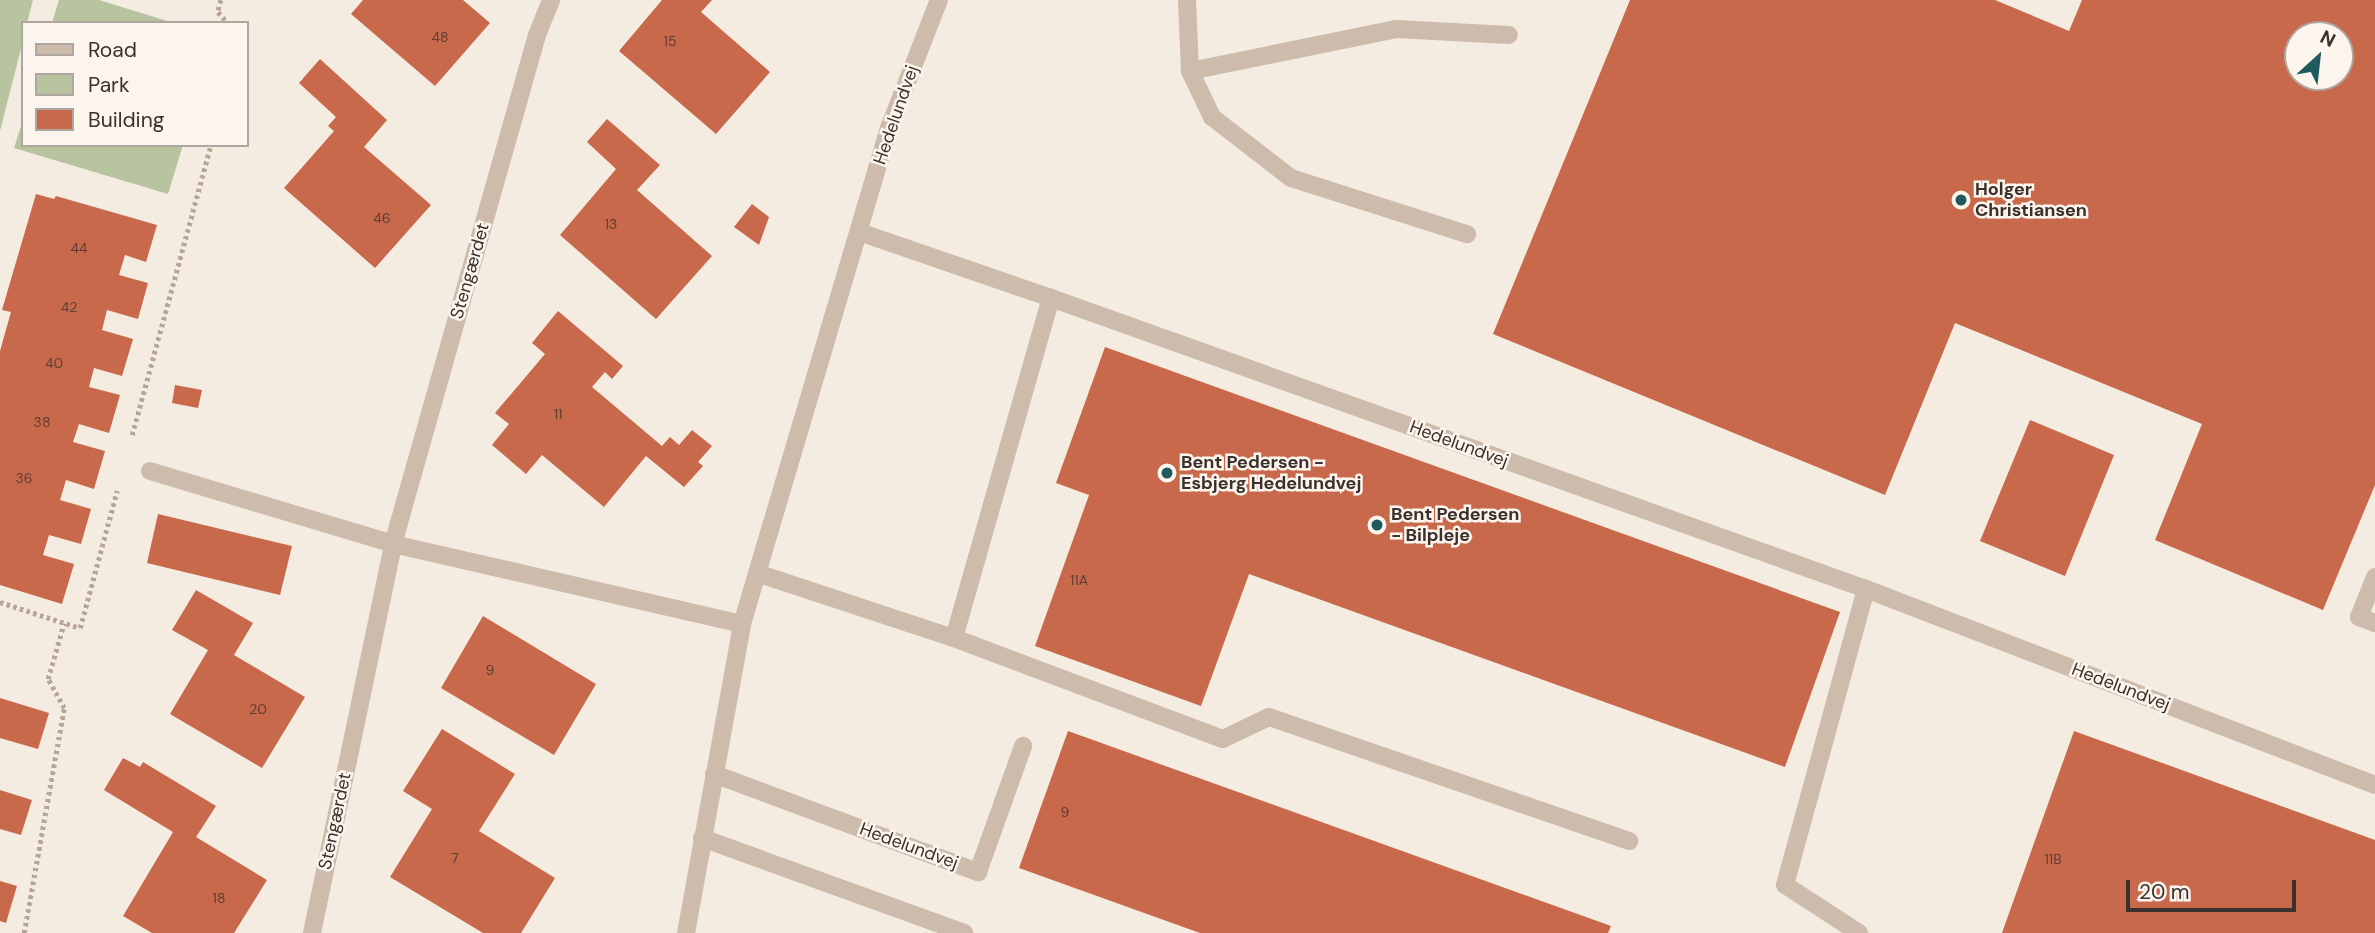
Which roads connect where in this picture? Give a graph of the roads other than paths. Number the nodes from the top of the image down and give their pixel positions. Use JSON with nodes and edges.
{"nodes":[{"id":1,"x":551,"y":0,"type":"edge"},
{"id":2,"x":939,"y":0,"type":"edge"},
{"id":3,"x":1187,"y":0,"type":"edge"},
{"id":4,"x":1509,"y":35,"type":"dead end"},
{"id":5,"x":1190,"y":71,"type":"junction"},
{"id":6,"x":859,"y":232,"type":"junction"},
{"id":7,"x":1468,"y":233,"type":"dead end"},
{"id":8,"x":1051,"y":298,"type":"junction"},
{"id":9,"x":150,"y":471,"type":"dead end"},
{"id":10,"x":394,"y":544,"type":"junction"},
{"id":11,"x":757,"y":573,"type":"junction"},
{"id":12,"x":2375,"y":577,"type":"edge"},
{"id":13,"x":1866,"y":589,"type":"junction"},
{"id":14,"x":2375,"y":623,"type":"edge"},
{"id":15,"x":742,"y":624,"type":"junction"},
{"id":16,"x":954,"y":638,"type":"junction"},
{"id":17,"x":1023,"y":746,"type":"dead end"},
{"id":18,"x":714,"y":775,"type":"junction"},
{"id":19,"x":2375,"y":785,"type":"edge"},
{"id":20,"x":702,"y":838,"type":"junction"},
{"id":21,"x":1629,"y":841,"type":"dead end"},
{"id":22,"x":312,"y":933,"type":"edge"},
{"id":23,"x":685,"y":933,"type":"edge"},
{"id":24,"x":964,"y":933,"type":"edge"},
{"id":25,"x":1859,"y":933,"type":"edge"}],
"edges":[{"from":1,"to":10,"type":"street","name":"Stengærdet"},
{"from":2,"to":6,"type":"street","name":"Hedelundvej"},
{"from":3,"to":5,"type":"street"},
{"from":4,"to":5,"type":"street"},
{"from":5,"to":7,"type":"street"},
{"from":6,"to":8,"type":"street","name":"Hedelundvej"},
{"from":6,"to":11,"type":"street","name":"Hedelundvej"},
{"from":8,"to":13,"type":"street","name":"Hedelundvej"},
{"from":8,"to":16,"type":"street"},
{"from":9,"to":10,"type":"street"},
{"from":10,"to":15,"type":"street"},
{"from":10,"to":22,"type":"street","name":"Stengærdet"},
{"from":11,"to":15,"type":"street","name":"Hedelundvej"},
{"from":11,"to":16,"type":"street"},
{"from":12,"to":14,"type":"street"},
{"from":13,"to":19,"type":"street","name":"Hedelundvej"},
{"from":13,"to":25,"type":"street"},
{"from":15,"to":18,"type":"street","name":"Hedelundvej"},
{"from":16,"to":21,"type":"street"},
{"from":17,"to":18,"type":"street","name":"Hedelundvej"},
{"from":18,"to":20,"type":"street","name":"Hedelundvej"},
{"from":20,"to":23,"type":"street","name":"Hedelundvej"},
{"from":20,"to":24,"type":"street"}]}
